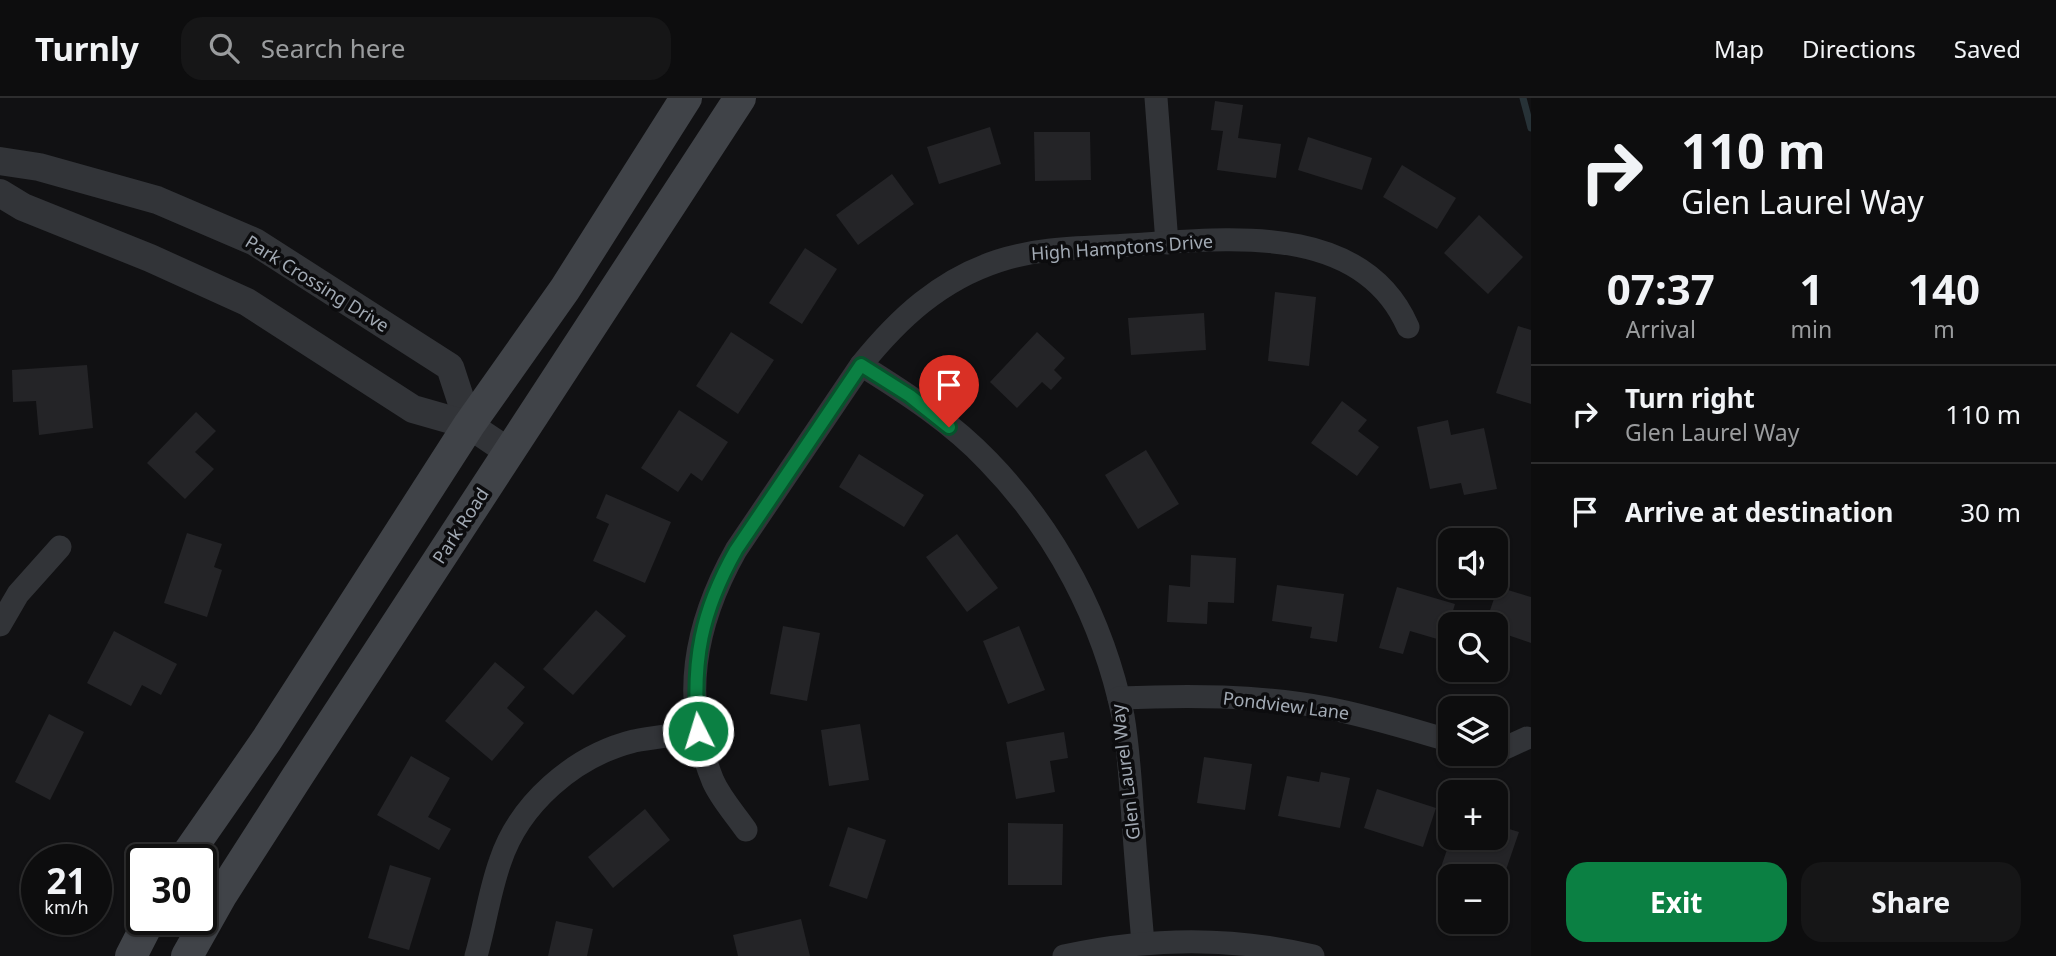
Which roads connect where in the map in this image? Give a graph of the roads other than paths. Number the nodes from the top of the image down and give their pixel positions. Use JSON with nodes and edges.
{"nodes":[{"id":1,"x":686,"y":98,"type":"edge"},
{"id":2,"x":740,"y":98,"type":"edge"},
{"id":3,"x":1156,"y":98,"type":"edge"},
{"id":4,"x":0,"y":161,"type":"edge"},
{"id":5,"x":0,"y":193,"type":"edge"},
{"id":6,"x":1167,"y":243,"type":"junction"},
{"id":7,"x":1408,"y":327,"type":"dead end"},
{"id":8,"x":861,"y":365,"type":"junction"},
{"id":9,"x":469,"y":425,"type":"junction"},
{"id":10,"x":509,"y":452,"type":"junction"},
{"id":11,"x":60,"y":547,"type":"dead end"},
{"id":12,"x":0,"y":625,"type":"edge"},
{"id":13,"x":1118,"y":698,"type":"junction"},
{"id":14,"x":698,"y":731,"type":"junction"},
{"id":15,"x":1438,"y":737,"type":"edge"},
{"id":16,"x":1527,"y":738,"type":"dead end"},
{"id":17,"x":1508,"y":747,"type":"edge"},
{"id":18,"x":746,"y":830,"type":"dead end"},
{"id":19,"x":194,"y":844,"type":"edge"},
{"id":20,"x":142,"y":935,"type":"edge"},
{"id":21,"x":1143,"y":943,"type":"junction"},
{"id":22,"x":131,"y":956,"type":"edge"},
{"id":23,"x":187,"y":956,"type":"edge"},
{"id":24,"x":476,"y":956,"type":"edge"},
{"id":25,"x":1064,"y":956,"type":"edge"},
{"id":26,"x":1313,"y":956,"type":"edge"}],
"edges":[{"from":1,"to":9,"type":"main road"},
{"from":2,"to":10,"type":"main road","name":"Park Road"},
{"from":3,"to":6,"type":"street"},
{"from":4,"to":9,"type":"street","name":"Park Crossing Drive"},
{"from":5,"to":9,"type":"street"},
{"from":6,"to":7,"type":"street","name":"High Hamptons Drive"},
{"from":6,"to":8,"type":"street","name":"High Hamptons Drive"},
{"from":8,"to":13,"type":"street","name":"Glen Laurel Way"},
{"from":8,"to":14,"type":"street","name":"High Hamptons Drive"},
{"from":9,"to":10,"type":"street"},
{"from":9,"to":19,"type":"main road"},
{"from":10,"to":23,"type":"main road","name":"Park Road"},
{"from":11,"to":12,"type":"street"},
{"from":13,"to":15,"type":"street","name":"Pondview Lane"},
{"from":13,"to":21,"type":"street","name":"Glen Laurel Way"},
{"from":14,"to":18,"type":"street","name":"High Hamptons Drive"},
{"from":14,"to":24,"type":"street"},
{"from":16,"to":17,"type":"street"},
{"from":20,"to":22,"type":"main road"},
{"from":21,"to":25,"type":"street"},
{"from":21,"to":26,"type":"street"}]}
